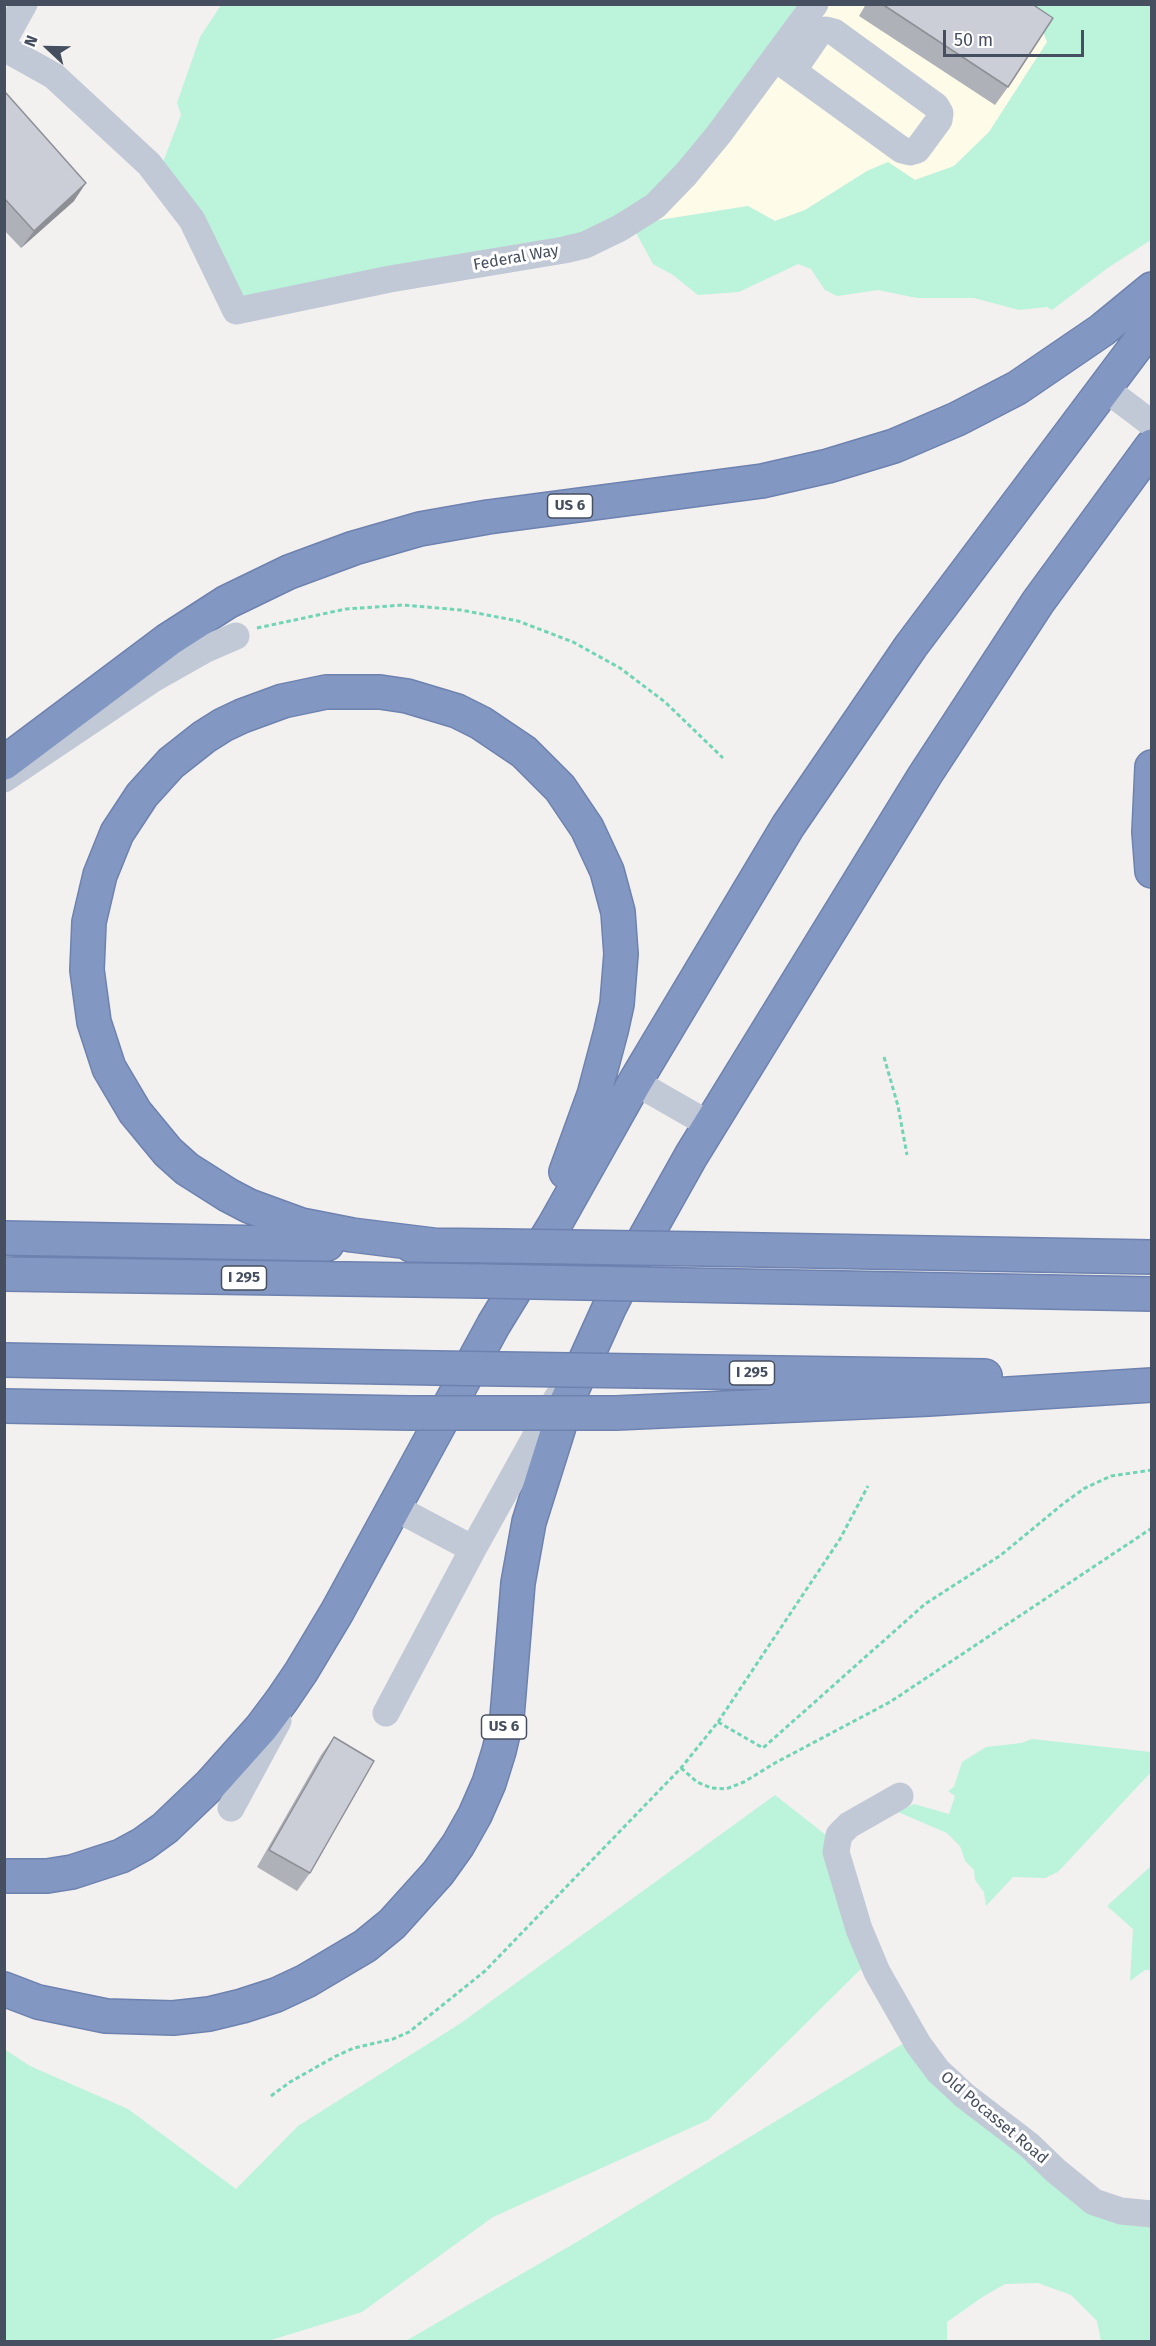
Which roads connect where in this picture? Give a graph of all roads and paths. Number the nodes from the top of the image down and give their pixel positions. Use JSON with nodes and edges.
{"nodes":[{"id":1,"x":24,"y":4,"type":"edge"},
{"id":2,"x":815,"y":4,"type":"edge"},
{"id":3,"x":4,"y":40,"type":"edge"},
{"id":4,"x":4,"y":48,"type":"edge"},
{"id":5,"x":784,"y":64,"type":"junction"},
{"id":6,"x":1152,"y":289,"type":"edge"},
{"id":7,"x":1152,"y":325,"type":"edge"},
{"id":8,"x":1103,"y":387,"type":"junction"},
{"id":9,"x":1152,"y":424,"type":"edge"},
{"id":10,"x":1152,"y":446,"type":"edge"},
{"id":11,"x":237,"y":636,"type":"joint"},
{"id":12,"x":723,"y":758,"type":"dead end"},
{"id":13,"x":4,"y":763,"type":"edge"},
{"id":14,"x":1152,"y":767,"type":"edge"},
{"id":15,"x":4,"y":779,"type":"edge"},
{"id":16,"x":1152,"y":871,"type":"edge"},
{"id":17,"x":884,"y":1056,"type":"dead end"},
{"id":18,"x":635,"y":1082,"type":"junction"},
{"id":19,"x":710,"y":1125,"type":"junction"},
{"id":20,"x":907,"y":1155,"type":"dead end"},
{"id":21,"x":656,"y":1218,"type":"junction"},
{"id":22,"x":4,"y":1238,"type":"edge"},
{"id":23,"x":433,"y":1245,"type":"junction"},
{"id":24,"x":1152,"y":1257,"type":"edge"},
{"id":25,"x":4,"y":1275,"type":"edge"},
{"id":26,"x":1152,"y":1294,"type":"edge"},
{"id":27,"x":494,"y":1324,"type":"junction"},
{"id":28,"x":4,"y":1360,"type":"edge"},
{"id":29,"x":1152,"y":1382,"type":"edge"},
{"id":30,"x":4,"y":1406,"type":"edge"},
{"id":31,"x":208,"y":1410,"type":"junction"},
{"id":32,"x":4,"y":1429,"type":"edge"},
{"id":33,"x":1152,"y":1470,"type":"edge"},
{"id":34,"x":868,"y":1486,"type":"dead end"},
{"id":35,"x":394,"y":1507,"type":"junction"},
{"id":36,"x":1152,"y":1528,"type":"edge"},
{"id":37,"x":473,"y":1549,"type":"junction"},
{"id":38,"x":337,"y":1612,"type":"junction"},
{"id":39,"x":386,"y":1713,"type":"dead end"},
{"id":40,"x":718,"y":1722,"type":"junction"},
{"id":41,"x":681,"y":1768,"type":"junction"},
{"id":42,"x":900,"y":1796,"type":"dead end"},
{"id":43,"x":231,"y":1808,"type":"dead end"},
{"id":44,"x":4,"y":1876,"type":"edge"},
{"id":45,"x":4,"y":1989,"type":"edge"},
{"id":46,"x":271,"y":2096,"type":"dead end"},
{"id":47,"x":1152,"y":2214,"type":"edge"}],
"edges":[{"from":1,"to":3,"type":"street"},
{"from":2,"to":5,"type":"street","name":"Federal Way"},
{"from":4,"to":5,"type":"street","name":"Federal Way"},
{"from":5,"to":5,"type":"street"},
{"from":6,"to":13,"type":"highway","number":"US 6"},
{"from":7,"to":8,"type":"highway"},
{"from":8,"to":9,"type":"street"},
{"from":8,"to":18,"type":"highway"},
{"from":10,"to":19,"type":"highway","number":"US 6"},
{"from":11,"to":12,"type":"path"},
{"from":11,"to":15,"type":"street"},
{"from":14,"to":16,"type":"highway"},
{"from":17,"to":20,"type":"path"},
{"from":18,"to":19,"type":"street"},
{"from":18,"to":27,"type":"highway"},
{"from":19,"to":21,"type":"highway","number":"US 6"},
{"from":21,"to":37,"type":"street"},
{"from":21,"to":45,"type":"highway","number":"US 6"},
{"from":22,"to":23,"type":"highway"},
{"from":23,"to":24,"type":"highway","bridge":true},
{"from":23,"to":27,"type":"highway"},
{"from":25,"to":26,"type":"highway","number":"I 295","bridge":true},
{"from":27,"to":35,"type":"highway"},
{"from":28,"to":29,"type":"highway","number":"I 295","bridge":true},
{"from":29,"to":31,"type":"highway","bridge":true},
{"from":30,"to":31,"type":"highway"},
{"from":31,"to":32,"type":"highway"},
{"from":33,"to":40,"type":"path"},
{"from":34,"to":40,"type":"path"},
{"from":35,"to":37,"type":"street"},
{"from":35,"to":38,"type":"highway"},
{"from":36,"to":41,"type":"path"},
{"from":37,"to":39,"type":"street"},
{"from":38,"to":43,"type":"street"},
{"from":38,"to":44,"type":"highway"},
{"from":40,"to":41,"type":"path"},
{"from":41,"to":46,"type":"path"},
{"from":42,"to":47,"type":"street","name":"Old Pocasset Road"}]}
